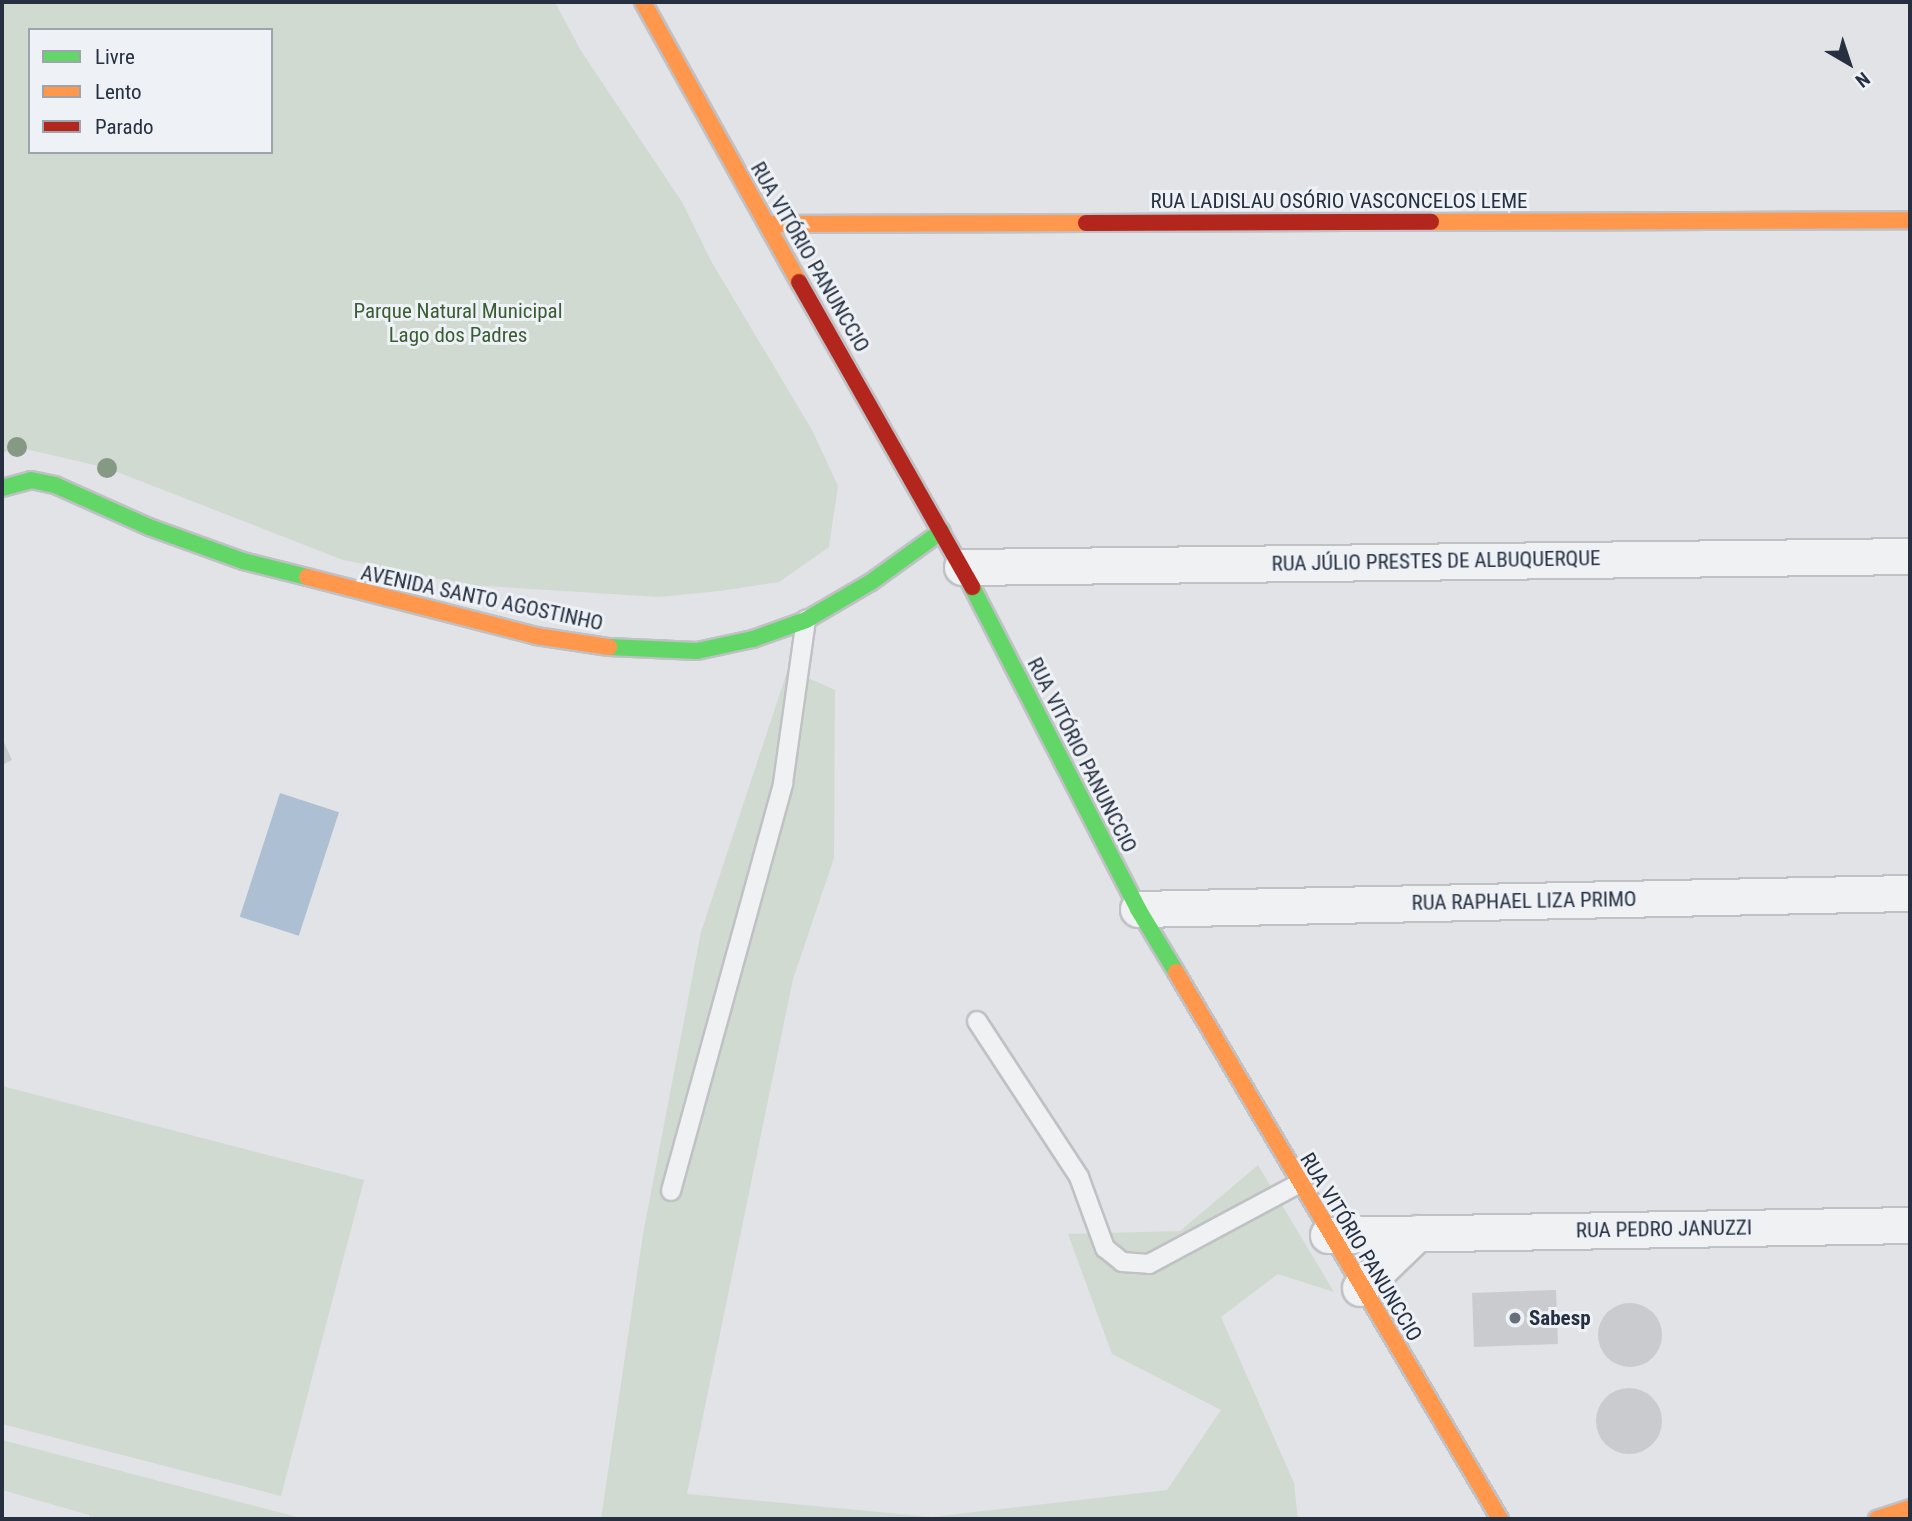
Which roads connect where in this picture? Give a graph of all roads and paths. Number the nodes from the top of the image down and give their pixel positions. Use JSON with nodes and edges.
{"nodes":[{"id":1,"x":643,"y":2,"type":"edge"},
{"id":2,"x":1910,"y":220,"type":"edge"},
{"id":3,"x":768,"y":224,"type":"junction"},
{"id":4,"x":2,"y":488,"type":"edge"},
{"id":5,"x":942,"y":531,"type":"junction"},
{"id":6,"x":1910,"y":556,"type":"edge"},
{"id":7,"x":962,"y":567,"type":"junction"},
{"id":8,"x":806,"y":620,"type":"junction"},
{"id":9,"x":1910,"y":892,"type":"edge"},
{"id":10,"x":1138,"y":909,"type":"junction"},
{"id":11,"x":977,"y":1021,"type":"dead end"},
{"id":12,"x":1298,"y":1184,"type":"junction"},
{"id":13,"x":671,"y":1191,"type":"dead end"},
{"id":14,"x":1910,"y":1225,"type":"edge"},
{"id":15,"x":1417,"y":1233,"type":"junction"},
{"id":16,"x":1328,"y":1235,"type":"junction"},
{"id":17,"x":1360,"y":1288,"type":"junction"},
{"id":18,"x":1910,"y":1508,"type":"edge"},
{"id":19,"x":1500,"y":1519,"type":"edge"},
{"id":20,"x":1877,"y":1519,"type":"edge"}],
"edges":[{"from":1,"to":3,"type":"street","name":"RUA VITÓRIO PANUNCCIO"},
{"from":2,"to":3,"type":"street","name":"RUA LADISLAU OSÓRIO VASCONCELOS LEME"},
{"from":3,"to":5,"type":"street","name":"RUA VITÓRIO PANUNCCIO"},
{"from":4,"to":8,"type":"street","name":"AVENIDA SANTO AGOSTINHO"},
{"from":5,"to":7,"type":"street","name":"RUA VITÓRIO PANUNCCIO"},
{"from":5,"to":8,"type":"street","name":"AVENIDA SANTO AGOSTINHO"},
{"from":6,"to":7,"type":"street","name":"RUA JÚLIO PRESTES DE ALBUQUERQUE"},
{"from":7,"to":10,"type":"street","name":"RUA VITÓRIO PANUNCCIO"},
{"from":8,"to":13,"type":"lane"},
{"from":9,"to":10,"type":"street","name":"RUA RAPHAEL LIZA PRIMO"},
{"from":10,"to":12,"type":"street","name":"RUA VITÓRIO PANUNCCIO"},
{"from":11,"to":12,"type":"lane"},
{"from":12,"to":16,"type":"street","name":"RUA VITÓRIO PANUNCCIO"},
{"from":14,"to":15,"type":"street","name":"RUA PEDRO JANUZZI"},
{"from":15,"to":16,"type":"street","name":"RUA PEDRO JANUZZI"},
{"from":15,"to":17,"type":"street"},
{"from":16,"to":17,"type":"street","name":"RUA VITÓRIO PANUNCCIO"},
{"from":17,"to":19,"type":"street","name":"RUA VITÓRIO PANUNCCIO"},
{"from":18,"to":20,"type":"street"}]}
